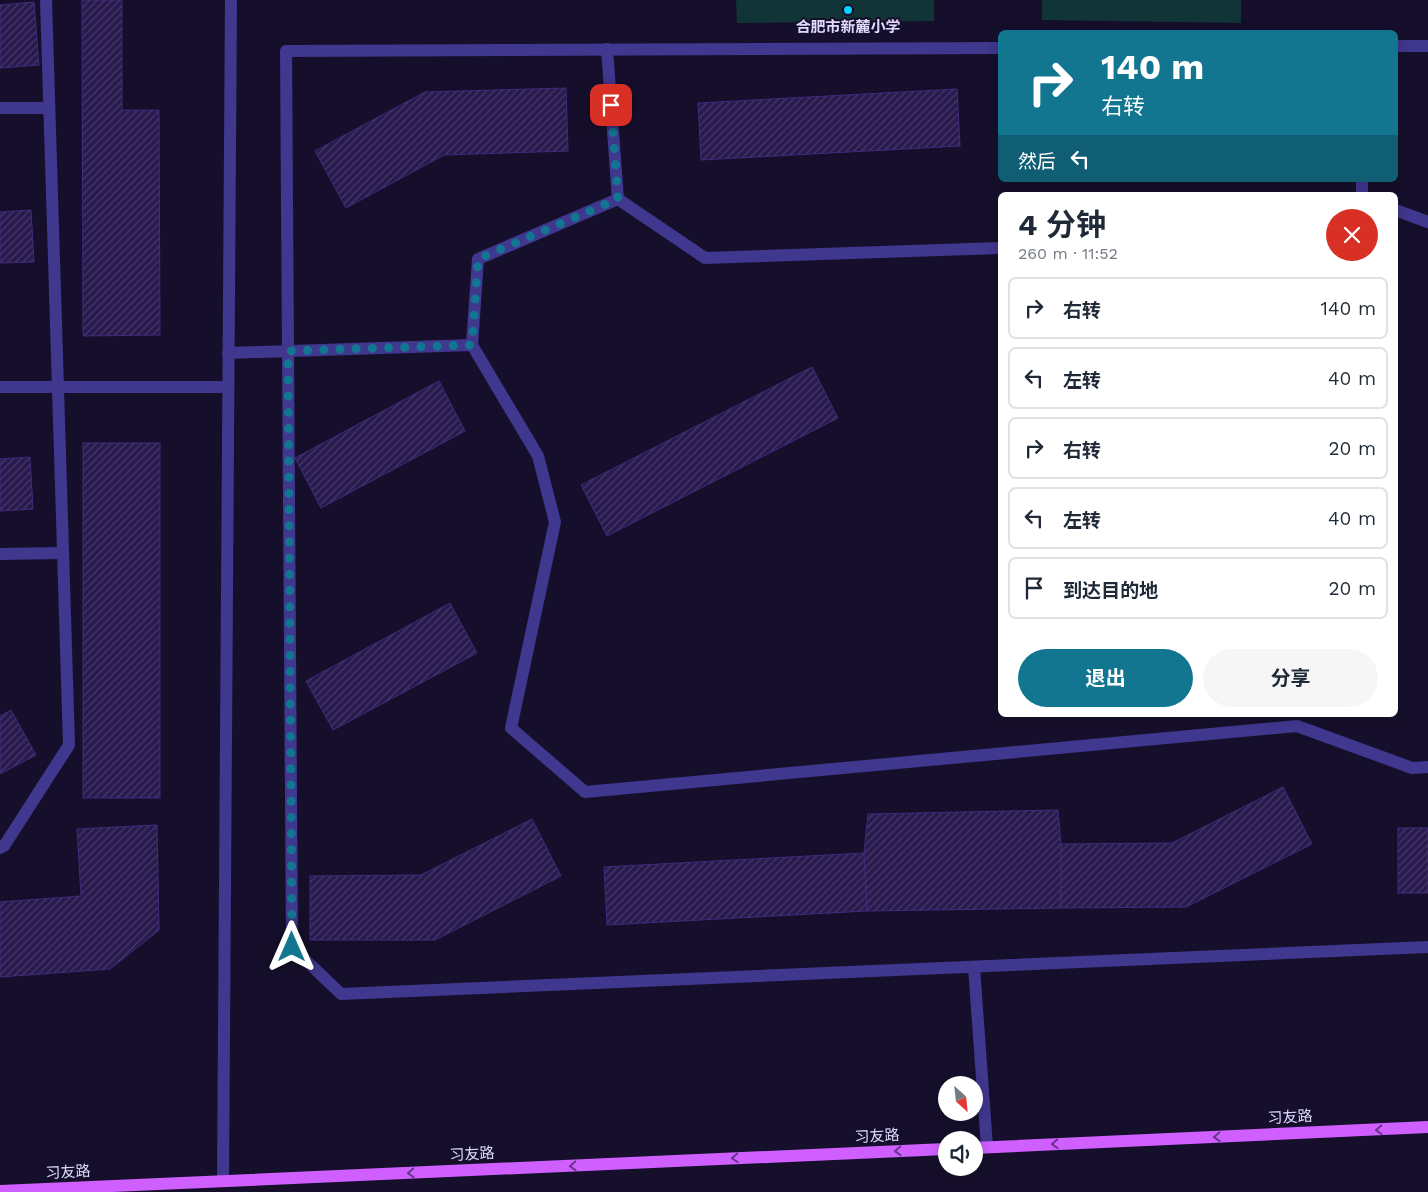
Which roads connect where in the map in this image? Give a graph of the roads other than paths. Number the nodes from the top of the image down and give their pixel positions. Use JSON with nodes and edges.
{"nodes":[{"id":1,"x":46,"y":0,"type":"edge"},
{"id":2,"x":231,"y":0,"type":"edge"},
{"id":3,"x":1398,"y":46,"type":"edge"},
{"id":4,"x":1428,"y":46,"type":"edge"},
{"id":5,"x":998,"y":48,"type":"edge"},
{"id":6,"x":607,"y":49,"type":"junction"},
{"id":7,"x":0,"y":108,"type":"edge"},
{"id":8,"x":49,"y":108,"type":"junction"},
{"id":9,"x":618,"y":199,"type":"junction"},
{"id":10,"x":1398,"y":211,"type":"edge"},
{"id":11,"x":1428,"y":222,"type":"edge"},
{"id":12,"x":998,"y":248,"type":"edge"},
{"id":13,"x":472,"y":345,"type":"junction"},
{"id":14,"x":288,"y":351,"type":"junction"},
{"id":15,"x":228,"y":353,"type":"junction"},
{"id":16,"x":58,"y":385,"type":"junction"},
{"id":17,"x":0,"y":387,"type":"edge"},
{"id":18,"x":228,"y":387,"type":"junction"},
{"id":19,"x":63,"y":553,"type":"junction"},
{"id":20,"x":0,"y":554,"type":"edge"},
{"id":21,"x":1428,"y":767,"type":"edge"},
{"id":22,"x":0,"y":848,"type":"edge"},
{"id":23,"x":1428,"y":947,"type":"edge"},
{"id":24,"x":974,"y":967,"type":"junction"},
{"id":25,"x":1428,"y":1128,"type":"edge"},
{"id":26,"x":983,"y":1147,"type":"edge"},
{"id":27,"x":987,"y":1147,"type":"junction"},
{"id":28,"x":938,"y":1149,"type":"edge"},
{"id":29,"x":223,"y":1181,"type":"junction"},
{"id":30,"x":0,"y":1192,"type":"edge"}],
"edges":[{"from":1,"to":8,"type":"street"},
{"from":2,"to":15,"type":"street"},
{"from":3,"to":4,"type":"street"},
{"from":5,"to":6,"type":"street"},
{"from":6,"to":9,"type":"street"},
{"from":6,"to":14,"type":"street"},
{"from":7,"to":8,"type":"street"},
{"from":8,"to":16,"type":"street"},
{"from":9,"to":12,"type":"street"},
{"from":9,"to":13,"type":"street"},
{"from":10,"to":11,"type":"street"},
{"from":13,"to":14,"type":"street"},
{"from":13,"to":21,"type":"street"},
{"from":14,"to":15,"type":"street"},
{"from":14,"to":24,"type":"street"},
{"from":15,"to":18,"type":"street"},
{"from":16,"to":17,"type":"street"},
{"from":16,"to":18,"type":"street"},
{"from":16,"to":19,"type":"street"},
{"from":18,"to":29,"type":"street"},
{"from":19,"to":20,"type":"street"},
{"from":19,"to":22,"type":"street"},
{"from":23,"to":24,"type":"street"},
{"from":24,"to":27,"type":"street"},
{"from":25,"to":27,"type":"main road","name":"习友路","one_way":true},
{"from":26,"to":27,"type":"main road","name":"习友路"},
{"from":28,"to":29,"type":"main road","name":"习友路","one_way":true},
{"from":29,"to":30,"type":"main road","name":"习友路"}]}
